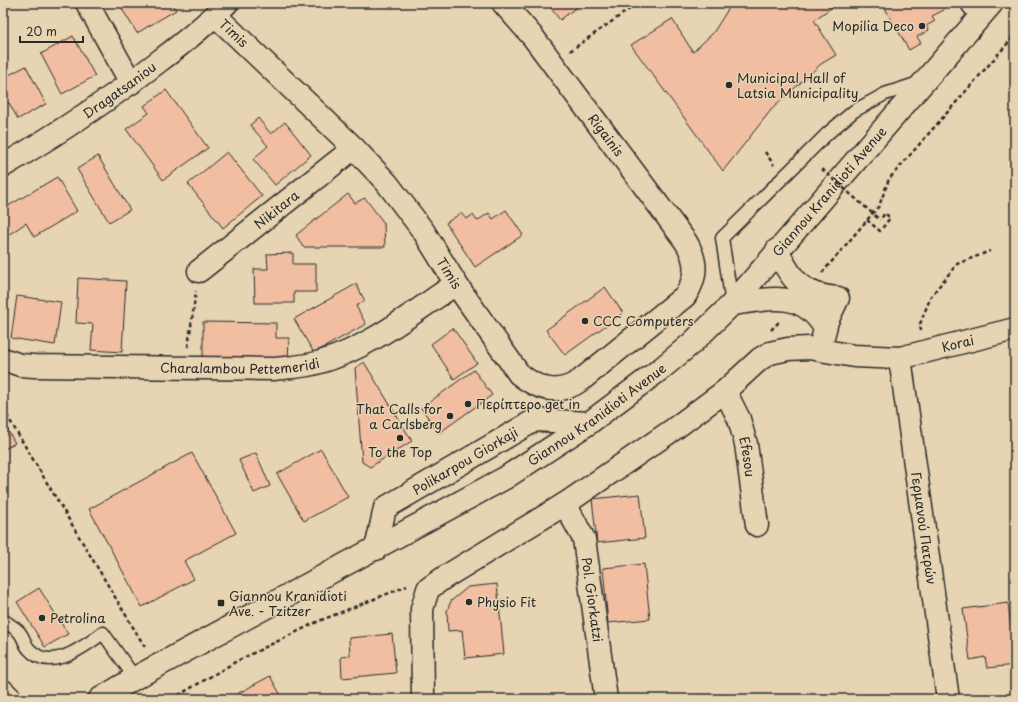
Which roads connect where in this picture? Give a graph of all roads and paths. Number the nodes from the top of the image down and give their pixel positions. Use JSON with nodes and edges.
{"nodes":[{"id":1,"x":86,"y":3,"type":"edge"},
{"id":2,"x":503,"y":3,"type":"edge"},
{"id":3,"x":638,"y":3,"type":"edge"},
{"id":4,"x":982,"y":7,"type":"edge"},
{"id":5,"x":221,"y":9,"type":"edge"},
{"id":6,"x":1015,"y":35,"type":"edge"},
{"id":7,"x":553,"y":64,"type":"junction"},
{"id":8,"x":924,"y":81,"type":"junction"},
{"id":9,"x":131,"y":83,"type":"junction"},
{"id":10,"x":354,"y":148,"type":"junction"},
{"id":11,"x":3,"y":166,"type":"edge"},
{"id":12,"x":822,"y":169,"type":"dead end"},
{"id":13,"x":867,"y":220,"type":"junction"},
{"id":14,"x":777,"y":250,"type":"junction"},
{"id":15,"x":990,"y":251,"type":"dead end"},
{"id":16,"x":198,"y":270,"type":"joint"},
{"id":17,"x":695,"y":274,"type":"joint"},
{"id":18,"x":456,"y":284,"type":"junction"},
{"id":19,"x":802,"y":296,"type":"junction"},
{"id":20,"x":732,"y":304,"type":"junction"},
{"id":21,"x":1015,"y":329,"type":"edge"},
{"id":22,"x":768,"y":333,"type":"dead end"},
{"id":23,"x":823,"y":338,"type":"junction"},
{"id":24,"x":925,"y":352,"type":"junction"},
{"id":25,"x":900,"y":358,"type":"junction"},
{"id":26,"x":3,"y":359,"type":"edge"},
{"id":27,"x":185,"y":368,"type":"junction"},
{"id":28,"x":725,"y":391,"type":"junction"},
{"id":29,"x":3,"y":409,"type":"edge"},
{"id":30,"x":589,"y":422,"type":"junction"},
{"id":31,"x":566,"y":504,"type":"junction"},
{"id":32,"x":757,"y":525,"type":"dead end"},
{"id":33,"x":376,"y":549,"type":"junction"},
{"id":34,"x":411,"y":584,"type":"dead end"},
{"id":35,"x":3,"y":620,"type":"edge"},
{"id":36,"x":156,"y":667,"type":"junction"},
{"id":37,"x":135,"y":678,"type":"junction"},
{"id":38,"x":3,"y":690,"type":"edge"},
{"id":39,"x":11,"y":699,"type":"edge"},
{"id":40,"x":100,"y":699,"type":"edge"},
{"id":41,"x":172,"y":699,"type":"edge"},
{"id":42,"x":423,"y":699,"type":"edge"},
{"id":43,"x":606,"y":699,"type":"edge"},
{"id":44,"x":948,"y":699,"type":"edge"}],
"edges":[{"from":1,"to":9,"type":"street"},
{"from":2,"to":7,"type":"street","name":"Rigainis"},
{"from":3,"to":7,"type":"path"},
{"from":4,"to":8,"type":"street","name":"Giannou Kranidioti Avenue"},
{"from":5,"to":9,"type":"street","name":"Dragatsaniou"},
{"from":5,"to":10,"type":"street","name":"Timis"},
{"from":6,"to":13,"type":"path"},
{"from":7,"to":17,"type":"street","name":"Rigainis"},
{"from":8,"to":14,"type":"street","name":"Giannou Kranidioti Avenue"},
{"from":8,"to":20,"type":"lane"},
{"from":9,"to":11,"type":"street","name":"Dragatsaniou"},
{"from":10,"to":16,"type":"street","name":"Nikitara"},
{"from":10,"to":18,"type":"street","name":"Timis"},
{"from":12,"to":13,"type":"path","bridge":true},
{"from":13,"to":19,"type":"path"},
{"from":14,"to":19,"type":"street"},
{"from":14,"to":20,"type":"street","name":"Giannou Kranidioti Avenue"},
{"from":15,"to":24,"type":"path"},
{"from":16,"to":27,"type":"path"},
{"from":17,"to":18,"type":"street","name":"Timis"},
{"from":18,"to":27,"type":"street","name":"Charalambou Pettemeridi"},
{"from":19,"to":20,"type":"street"},
{"from":19,"to":22,"type":"path"},
{"from":19,"to":23,"type":"street"},
{"from":19,"to":23,"type":"street"},
{"from":20,"to":30,"type":"street","name":"Giannou Kranidioti Avenue"},
{"from":21,"to":24,"type":"street","name":"Korai"},
{"from":23,"to":25,"type":"street","name":"Korai"},
{"from":23,"to":28,"type":"street","name":"Korai"},
{"from":24,"to":25,"type":"street","name":"Korai"},
{"from":25,"to":44,"type":"street","name":"Γερμανού Πατρών"},
{"from":26,"to":27,"type":"street","name":"Charalambou Pettemeridi"},
{"from":28,"to":31,"type":"street","name":"Korai"},
{"from":28,"to":32,"type":"street","name":"Efesou"},
{"from":29,"to":36,"type":"path"},
{"from":30,"to":33,"type":"street","name":"Giannou Kranidioti Avenue"},
{"from":30,"to":33,"type":"street","name":"Polikarpou Giorkaji"},
{"from":31,"to":42,"type":"street","name":"Korai"},
{"from":31,"to":43,"type":"street","name":"Pol. Giorkatzi"},
{"from":33,"to":36,"type":"street","name":"Giannou Kranidioti Avenue"},
{"from":34,"to":41,"type":"path"},
{"from":35,"to":37,"type":"lane"},
{"from":36,"to":37,"type":"street","name":"Giannou Kranidioti Avenue"},
{"from":37,"to":40,"type":"street","name":"Giannou Kranidioti Avenue"},
{"from":38,"to":39,"type":"street"}]}
